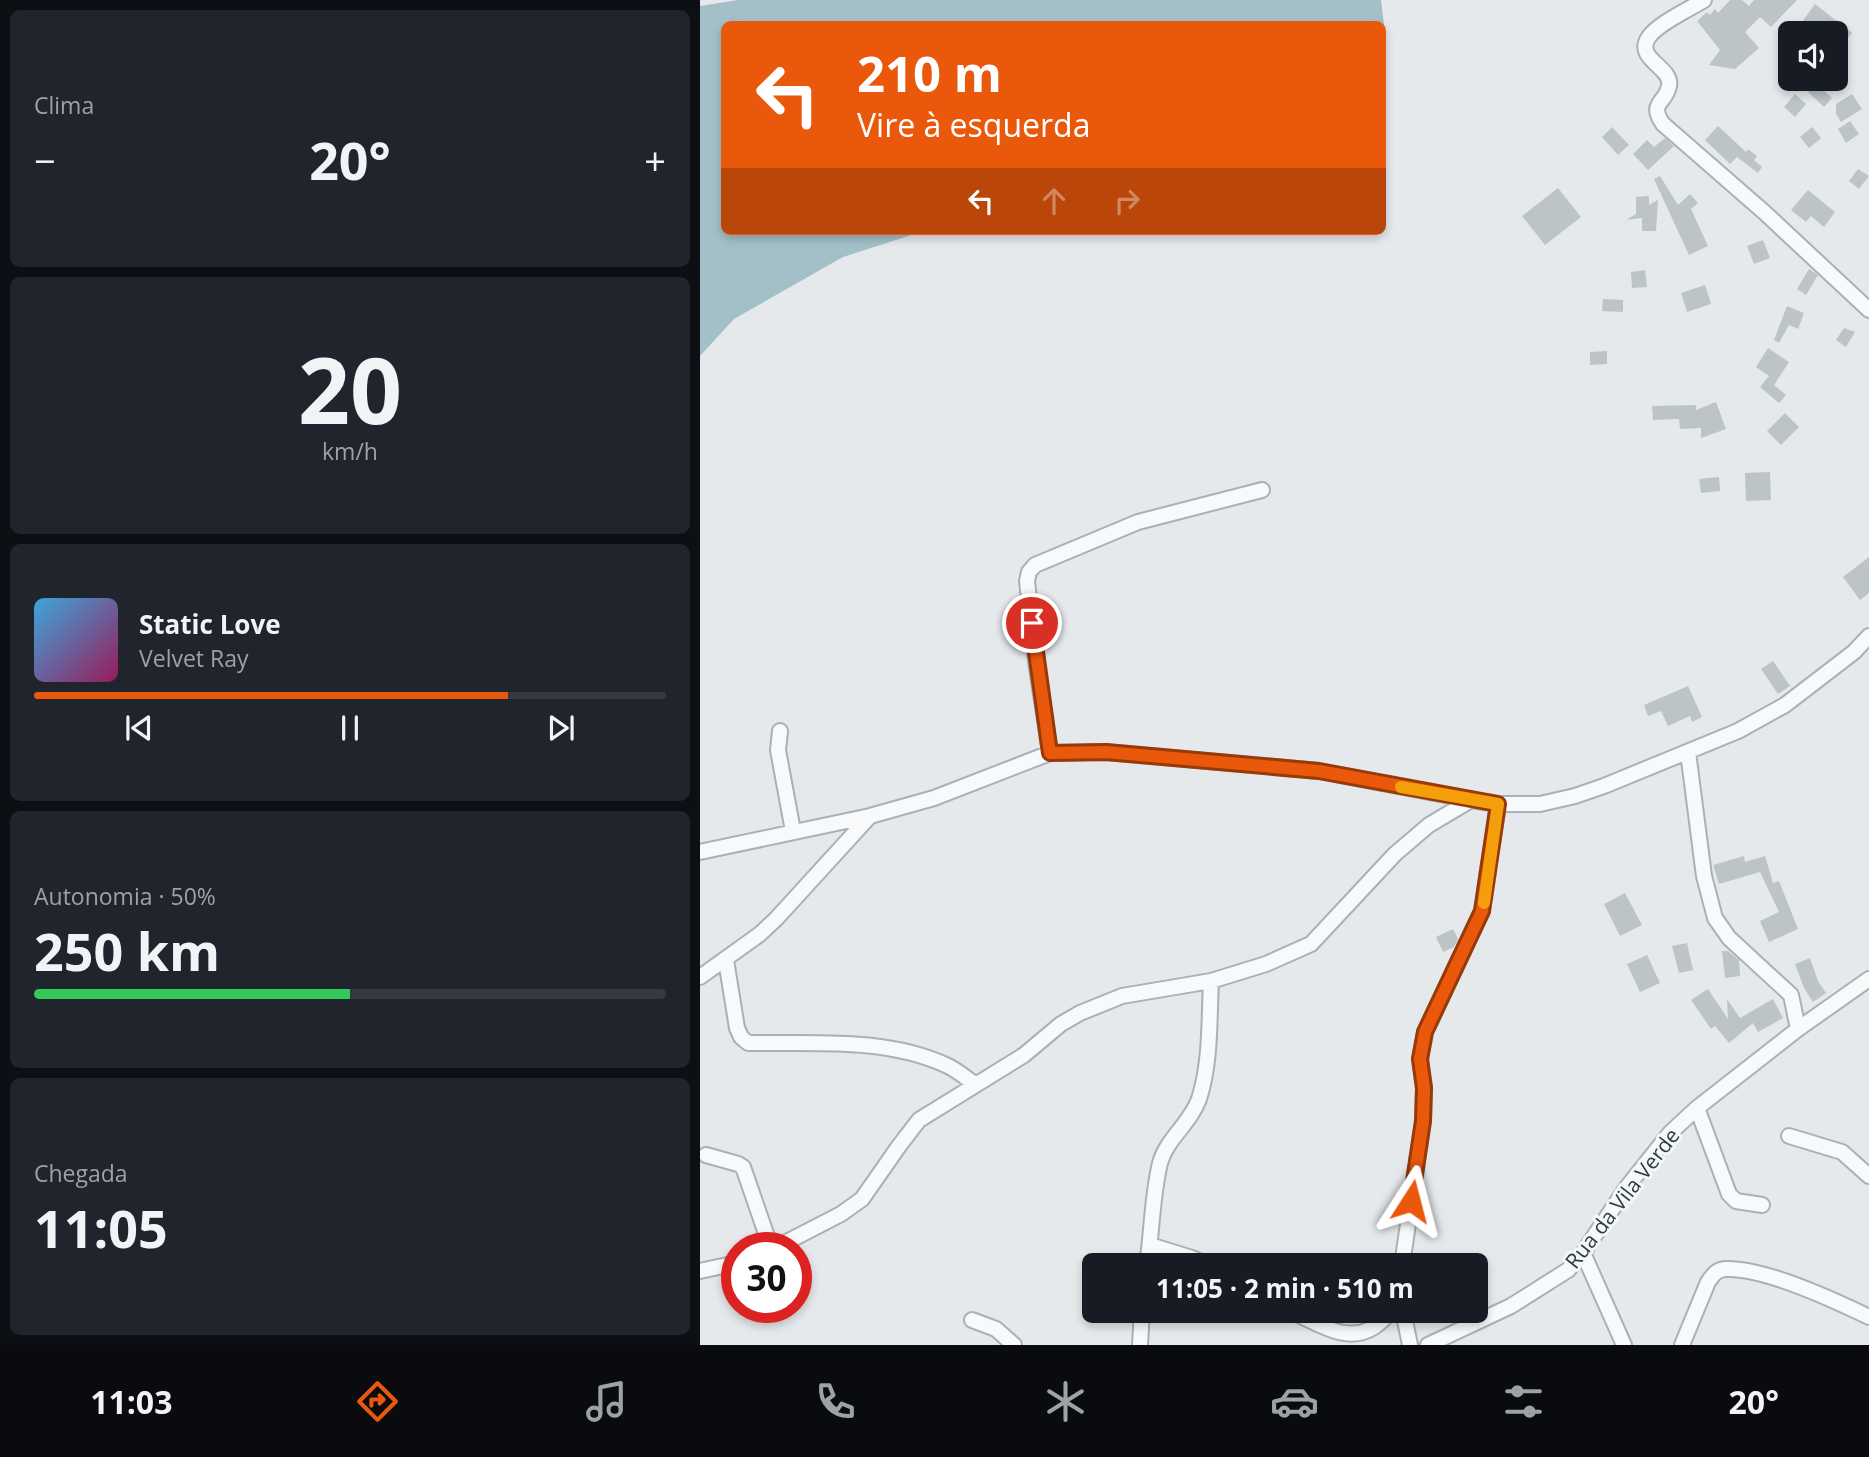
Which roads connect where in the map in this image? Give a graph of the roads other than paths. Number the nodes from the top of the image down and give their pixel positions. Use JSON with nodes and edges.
{"nodes":[{"id":1,"x":1704,"y":0,"type":"edge"},
{"id":2,"x":1869,"y":310,"type":"edge"},
{"id":3,"x":1262,"y":490,"type":"dead end"},
{"id":4,"x":1869,"y":636,"type":"edge"},
{"id":5,"x":780,"y":731,"type":"dead end"},
{"id":6,"x":1688,"y":752,"type":"junction"},
{"id":7,"x":1050,"y":753,"type":"junction"},
{"id":8,"x":1471,"y":800,"type":"junction"},
{"id":9,"x":1498,"y":804,"type":"junction"},
{"id":10,"x":870,"y":816,"type":"junction"},
{"id":11,"x":793,"y":831,"type":"junction"},
{"id":12,"x":700,"y":852,"type":"edge"},
{"id":13,"x":726,"y":960,"type":"junction"},
{"id":14,"x":700,"y":977,"type":"edge"},
{"id":15,"x":1869,"y":979,"type":"edge"},
{"id":16,"x":1211,"y":981,"type":"junction"},
{"id":17,"x":1798,"y":1029,"type":"junction"},
{"id":18,"x":975,"y":1084,"type":"junction"},
{"id":19,"x":1697,"y":1108,"type":"junction"},
{"id":20,"x":1790,"y":1136,"type":"dead end"},
{"id":21,"x":706,"y":1155,"type":"dead end"},
{"id":22,"x":1869,"y":1177,"type":"edge"},
{"id":23,"x":1762,"y":1206,"type":"dead end"},
{"id":24,"x":768,"y":1232,"type":"edge"},
{"id":25,"x":806,"y":1232,"type":"edge"},
{"id":26,"x":1150,"y":1245,"type":"junction"},
{"id":27,"x":1149,"y":1253,"type":"edge"},
{"id":28,"x":1176,"y":1253,"type":"edge"},
{"id":29,"x":1404,"y":1253,"type":"edge"},
{"id":30,"x":1583,"y":1253,"type":"junction"},
{"id":31,"x":721,"y":1266,"type":"edge"},
{"id":32,"x":700,"y":1271,"type":"edge"},
{"id":33,"x":1869,"y":1317,"type":"edge"},
{"id":34,"x":972,"y":1320,"type":"dead end"},
{"id":35,"x":1141,"y":1323,"type":"edge"},
{"id":36,"x":1316,"y":1323,"type":"edge"},
{"id":37,"x":1379,"y":1323,"type":"edge"},
{"id":38,"x":1405,"y":1323,"type":"edge"},
{"id":39,"x":1014,"y":1345,"type":"edge"},
{"id":40,"x":1140,"y":1345,"type":"edge"},
{"id":41,"x":1410,"y":1345,"type":"edge"},
{"id":42,"x":1428,"y":1345,"type":"edge"},
{"id":43,"x":1624,"y":1345,"type":"edge"},
{"id":44,"x":1682,"y":1345,"type":"edge"}],
"edges":[{"from":1,"to":2,"type":"street"},
{"from":3,"to":7,"type":"street"},
{"from":4,"to":6,"type":"street"},
{"from":5,"to":11,"type":"street"},
{"from":6,"to":9,"type":"street"},
{"from":6,"to":17,"type":"street"},
{"from":7,"to":8,"type":"street"},
{"from":7,"to":10,"type":"street"},
{"from":8,"to":9,"type":"street"},
{"from":8,"to":16,"type":"street"},
{"from":9,"to":29,"type":"street"},
{"from":10,"to":11,"type":"street"},
{"from":10,"to":13,"type":"street"},
{"from":11,"to":12,"type":"street"},
{"from":13,"to":14,"type":"street"},
{"from":13,"to":18,"type":"street"},
{"from":15,"to":17,"type":"street","name":"Rua da Vila Verde"},
{"from":16,"to":18,"type":"street"},
{"from":16,"to":26,"type":"street"},
{"from":17,"to":19,"type":"street","name":"Rua da Vila Verde"},
{"from":18,"to":25,"type":"street"},
{"from":19,"to":23,"type":"street"},
{"from":19,"to":30,"type":"street","name":"Rua da Vila Verde"},
{"from":20,"to":22,"type":"street"},
{"from":21,"to":24,"type":"street"},
{"from":26,"to":27,"type":"street"},
{"from":26,"to":28,"type":"street"},
{"from":30,"to":42,"type":"street","name":"Rua da Vila Verde"},
{"from":30,"to":43,"type":"street"},
{"from":31,"to":32,"type":"street"},
{"from":33,"to":44,"type":"street"},
{"from":34,"to":39,"type":"street"},
{"from":35,"to":40,"type":"street"},
{"from":36,"to":37,"type":"street"},
{"from":38,"to":41,"type":"street"}]}
